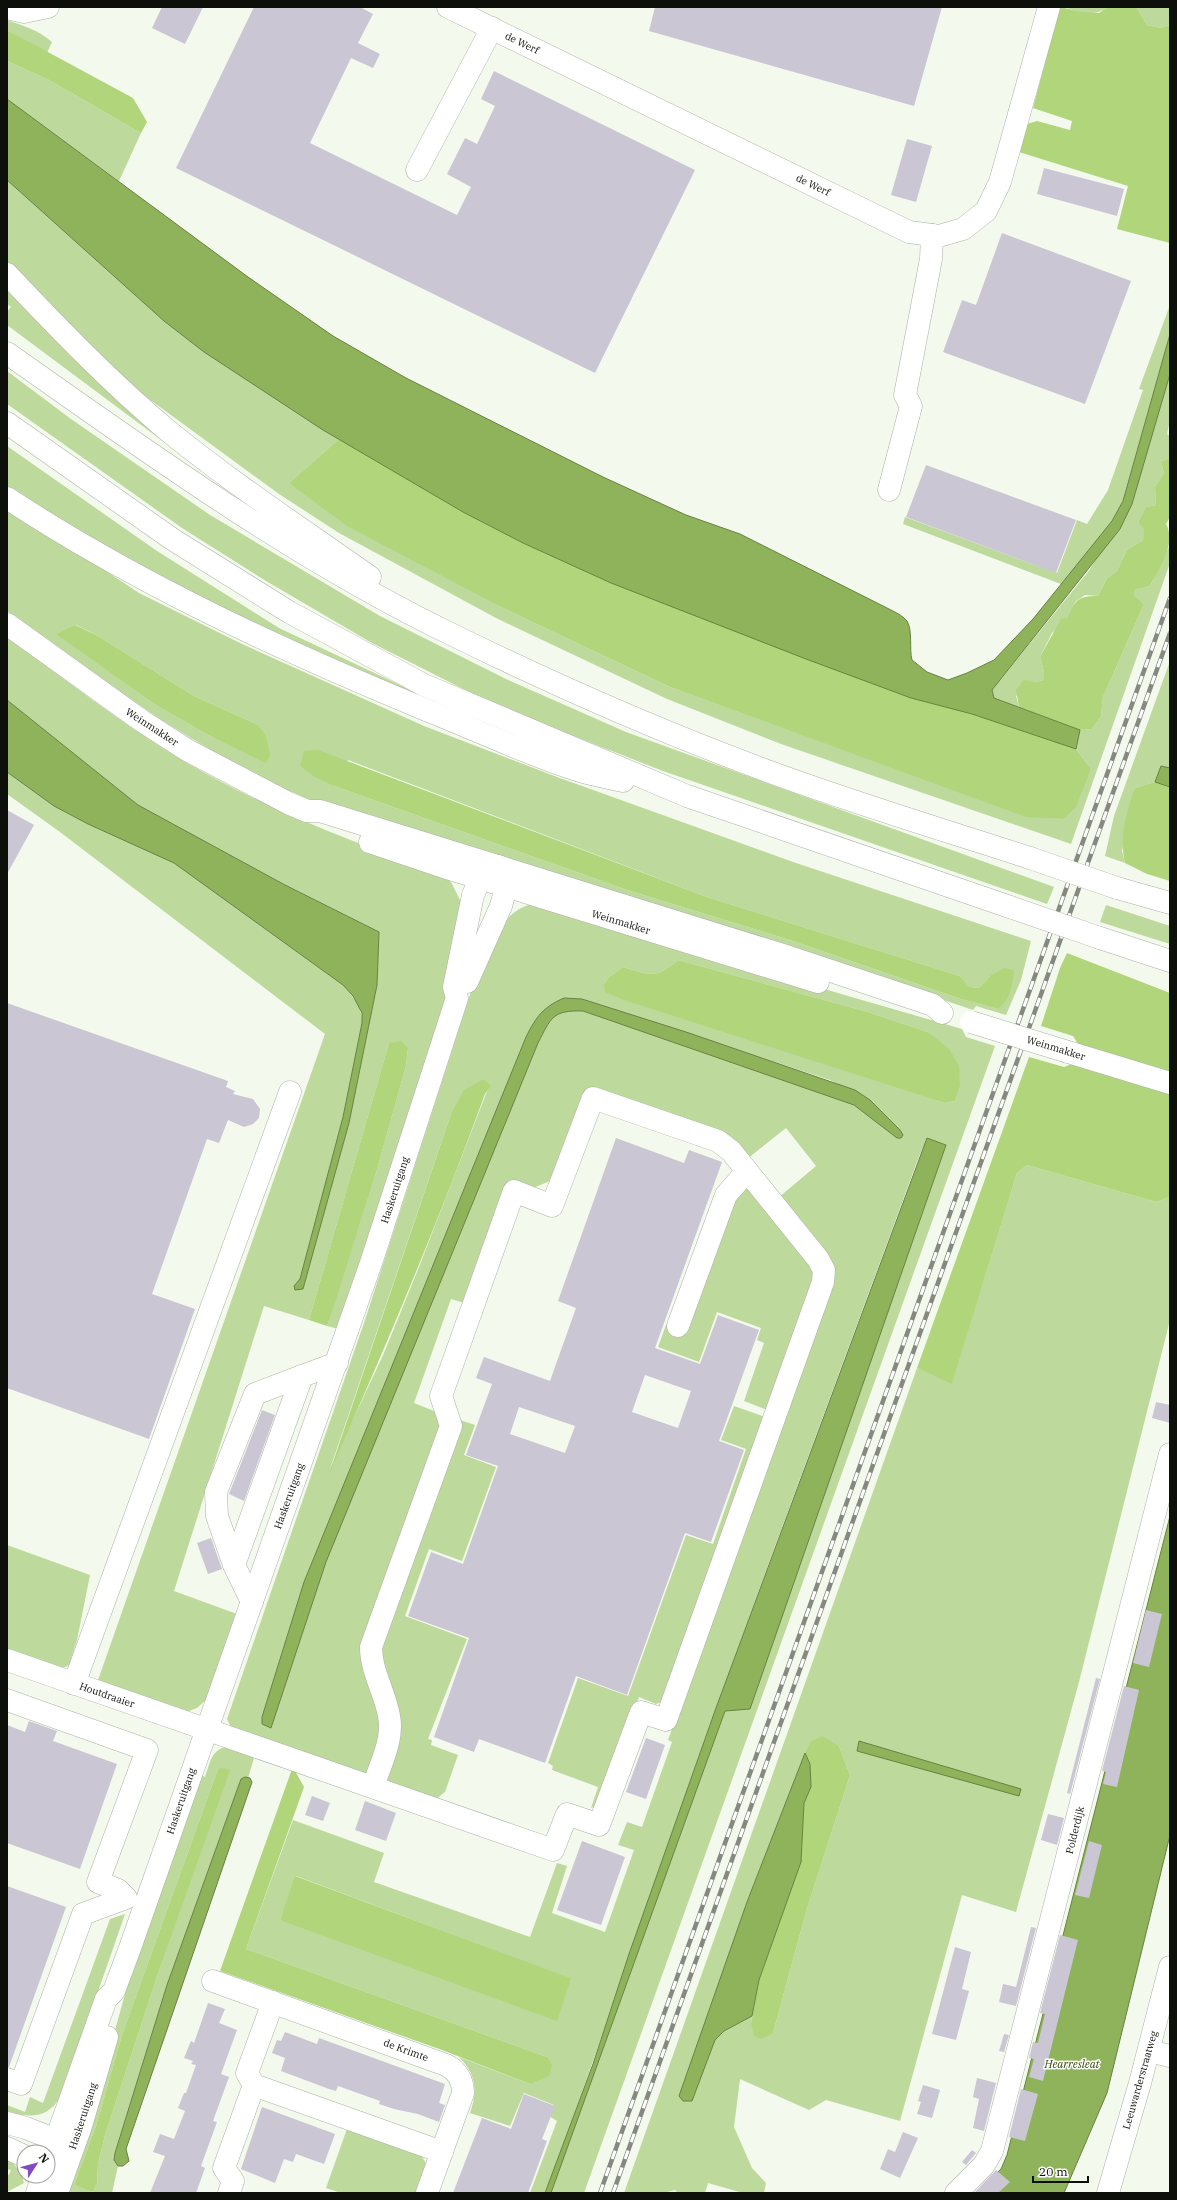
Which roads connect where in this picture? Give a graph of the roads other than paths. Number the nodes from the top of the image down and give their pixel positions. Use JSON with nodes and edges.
{"nodes":[{"id":1,"x":48,"y":7,"type":"edge"},
{"id":2,"x":448,"y":7,"type":"edge"},
{"id":3,"x":1049,"y":7,"type":"edge"},
{"id":4,"x":7,"y":8,"type":"edge"},
{"id":5,"x":492,"y":28,"type":"junction"},
{"id":6,"x":417,"y":170,"type":"dead end"},
{"id":7,"x":932,"y":235,"type":"junction"},
{"id":8,"x":7,"y":274,"type":"edge"},
{"id":9,"x":7,"y":353,"type":"edge"},
{"id":10,"x":7,"y":423,"type":"edge"},
{"id":11,"x":889,"y":490,"type":"dead end"},
{"id":12,"x":7,"y":498,"type":"edge"},
{"id":13,"x":7,"y":624,"type":"edge"},
{"id":14,"x":453,"y":635,"type":"junction"},
{"id":15,"x":687,"y":796,"type":"junction"},
{"id":16,"x":307,"y":811,"type":"junction"},
{"id":17,"x":498,"y":866,"type":"junction"},
{"id":18,"x":480,"y":878,"type":"junction"},
{"id":19,"x":506,"y":887,"type":"junction"},
{"id":20,"x":1170,"y":903,"type":"edge"},
{"id":21,"x":1170,"y":961,"type":"edge"},
{"id":22,"x":457,"y":998,"type":"junction"},
{"id":23,"x":942,"y":1013,"type":"junction"},
{"id":24,"x":1170,"y":1083,"type":"edge"},
{"id":25,"x":290,"y":1092,"type":"dead end"},
{"id":26,"x":747,"y":1171,"type":"junction"},
{"id":27,"x":678,"y":1326,"type":"dead end"},
{"id":28,"x":336,"y":1363,"type":"junction"},
{"id":29,"x":302,"y":1376,"type":"junction"},
{"id":30,"x":1170,"y":1454,"type":"edge"},
{"id":31,"x":234,"y":1565,"type":"junction"},
{"id":32,"x":252,"y":1602,"type":"junction"},
{"id":33,"x":7,"y":1660,"type":"edge"},
{"id":34,"x":74,"y":1684,"type":"junction"},
{"id":35,"x":7,"y":1700,"type":"edge"},
{"id":36,"x":206,"y":1730,"type":"junction"},
{"id":37,"x":373,"y":1787,"type":"junction"},
{"id":38,"x":135,"y":1902,"type":"junction"},
{"id":39,"x":1170,"y":1967,"type":"edge"},
{"id":40,"x":213,"y":1981,"type":"dead end"},
{"id":41,"x":114,"y":1991,"type":"junction"},
{"id":42,"x":273,"y":2002,"type":"junction"},
{"id":43,"x":1149,"y":2051,"type":"junction"},
{"id":44,"x":1170,"y":2056,"type":"edge"},
{"id":45,"x":7,"y":2079,"type":"edge"},
{"id":46,"x":254,"y":2084,"type":"junction"},
{"id":47,"x":7,"y":2123,"type":"edge"},
{"id":48,"x":56,"y":2140,"type":"junction"},
{"id":49,"x":55,"y":2144,"type":"edge"},
{"id":50,"x":442,"y":2152,"type":"junction"},
{"id":51,"x":69,"y":2160,"type":"junction"},
{"id":52,"x":56,"y":2162,"type":"edge"},
{"id":53,"x":57,"y":2193,"type":"edge"},
{"id":54,"x":229,"y":2193,"type":"edge"},
{"id":55,"x":427,"y":2193,"type":"edge"},
{"id":56,"x":956,"y":2193,"type":"edge"},
{"id":57,"x":1108,"y":2193,"type":"edge"}],
"edges":[{"from":1,"to":4,"type":"main road"},
{"from":2,"to":5,"type":"main road","name":"de Werf"},
{"from":3,"to":7,"type":"main road","name":"de Werf"},
{"from":5,"to":6,"type":"main road"},
{"from":5,"to":7,"type":"main road","name":"de Werf"},
{"from":7,"to":11,"type":"main road"},
{"from":8,"to":14,"type":"main road"},
{"from":9,"to":14,"type":"main road"},
{"from":10,"to":15,"type":"main road"},
{"from":12,"to":15,"type":"main road"},
{"from":13,"to":16,"type":"main road","name":"Weinmakker"},
{"from":14,"to":20,"type":"main road","bridge":true},
{"from":15,"to":21,"type":"main road","bridge":true},
{"from":16,"to":17,"type":"main road","name":"Weinmakker"},
{"from":16,"to":18,"type":"main road","name":"Weinmakker"},
{"from":17,"to":18,"type":"main road"},
{"from":17,"to":19,"type":"main road"},
{"from":17,"to":23,"type":"main road","name":"Weinmakker"},
{"from":18,"to":19,"type":"main road","name":"Weinmakker"},
{"from":18,"to":22,"type":"main road","name":"Haskeruitgang"},
{"from":19,"to":22,"type":"main road","name":"Haskeruitgang"},
{"from":19,"to":23,"type":"main road","name":"Weinmakker"},
{"from":22,"to":28,"type":"main road","name":"Haskeruitgang"},
{"from":23,"to":24,"type":"main road","name":"Weinmakker","bridge":true},
{"from":25,"to":34,"type":"main road"},
{"from":26,"to":27,"type":"main road"},
{"from":26,"to":37,"type":"main road"},
{"from":26,"to":37,"type":"main road","name":"Houtdraaier"},
{"from":28,"to":29,"type":"main road"},
{"from":28,"to":32,"type":"main road","name":"Haskeruitgang"},
{"from":29,"to":31,"type":"main road"},
{"from":29,"to":31,"type":"main road"},
{"from":30,"to":56,"type":"main road","name":"Polderdijk"},
{"from":31,"to":32,"type":"main road"},
{"from":32,"to":36,"type":"main road","name":"Haskeruitgang"},
{"from":33,"to":34,"type":"main road","name":"Houtdraaier"},
{"from":34,"to":36,"type":"main road","name":"Houtdraaier"},
{"from":35,"to":38,"type":"main road"},
{"from":36,"to":37,"type":"main road","name":"Houtdraaier"},
{"from":36,"to":38,"type":"main road","name":"Haskeruitgang"},
{"from":38,"to":41,"type":"main road","name":"Haskeruitgang"},
{"from":38,"to":45,"type":"main road"},
{"from":39,"to":43,"type":"main road","name":"Leeuwarderstraatweg"},
{"from":40,"to":42,"type":"main road","name":"de Krimte"},
{"from":41,"to":48,"type":"main road","name":"Haskeruitgang"},
{"from":41,"to":51,"type":"main road","name":"Haskeruitgang"},
{"from":42,"to":46,"type":"main road"},
{"from":42,"to":50,"type":"main road","name":"de Krimte"},
{"from":43,"to":44,"type":"main road"},
{"from":43,"to":57,"type":"main road","name":"Leeuwarderstraatweg"},
{"from":46,"to":50,"type":"main road"},
{"from":46,"to":54,"type":"main road"},
{"from":47,"to":48,"type":"main road"},
{"from":48,"to":49,"type":"main road","name":"Haskeruitgang"},
{"from":48,"to":51,"type":"main road"},
{"from":50,"to":55,"type":"main road","name":"de Krimte"},
{"from":51,"to":52,"type":"main road"},
{"from":51,"to":53,"type":"main road","name":"Haskeruitgang"}]}
